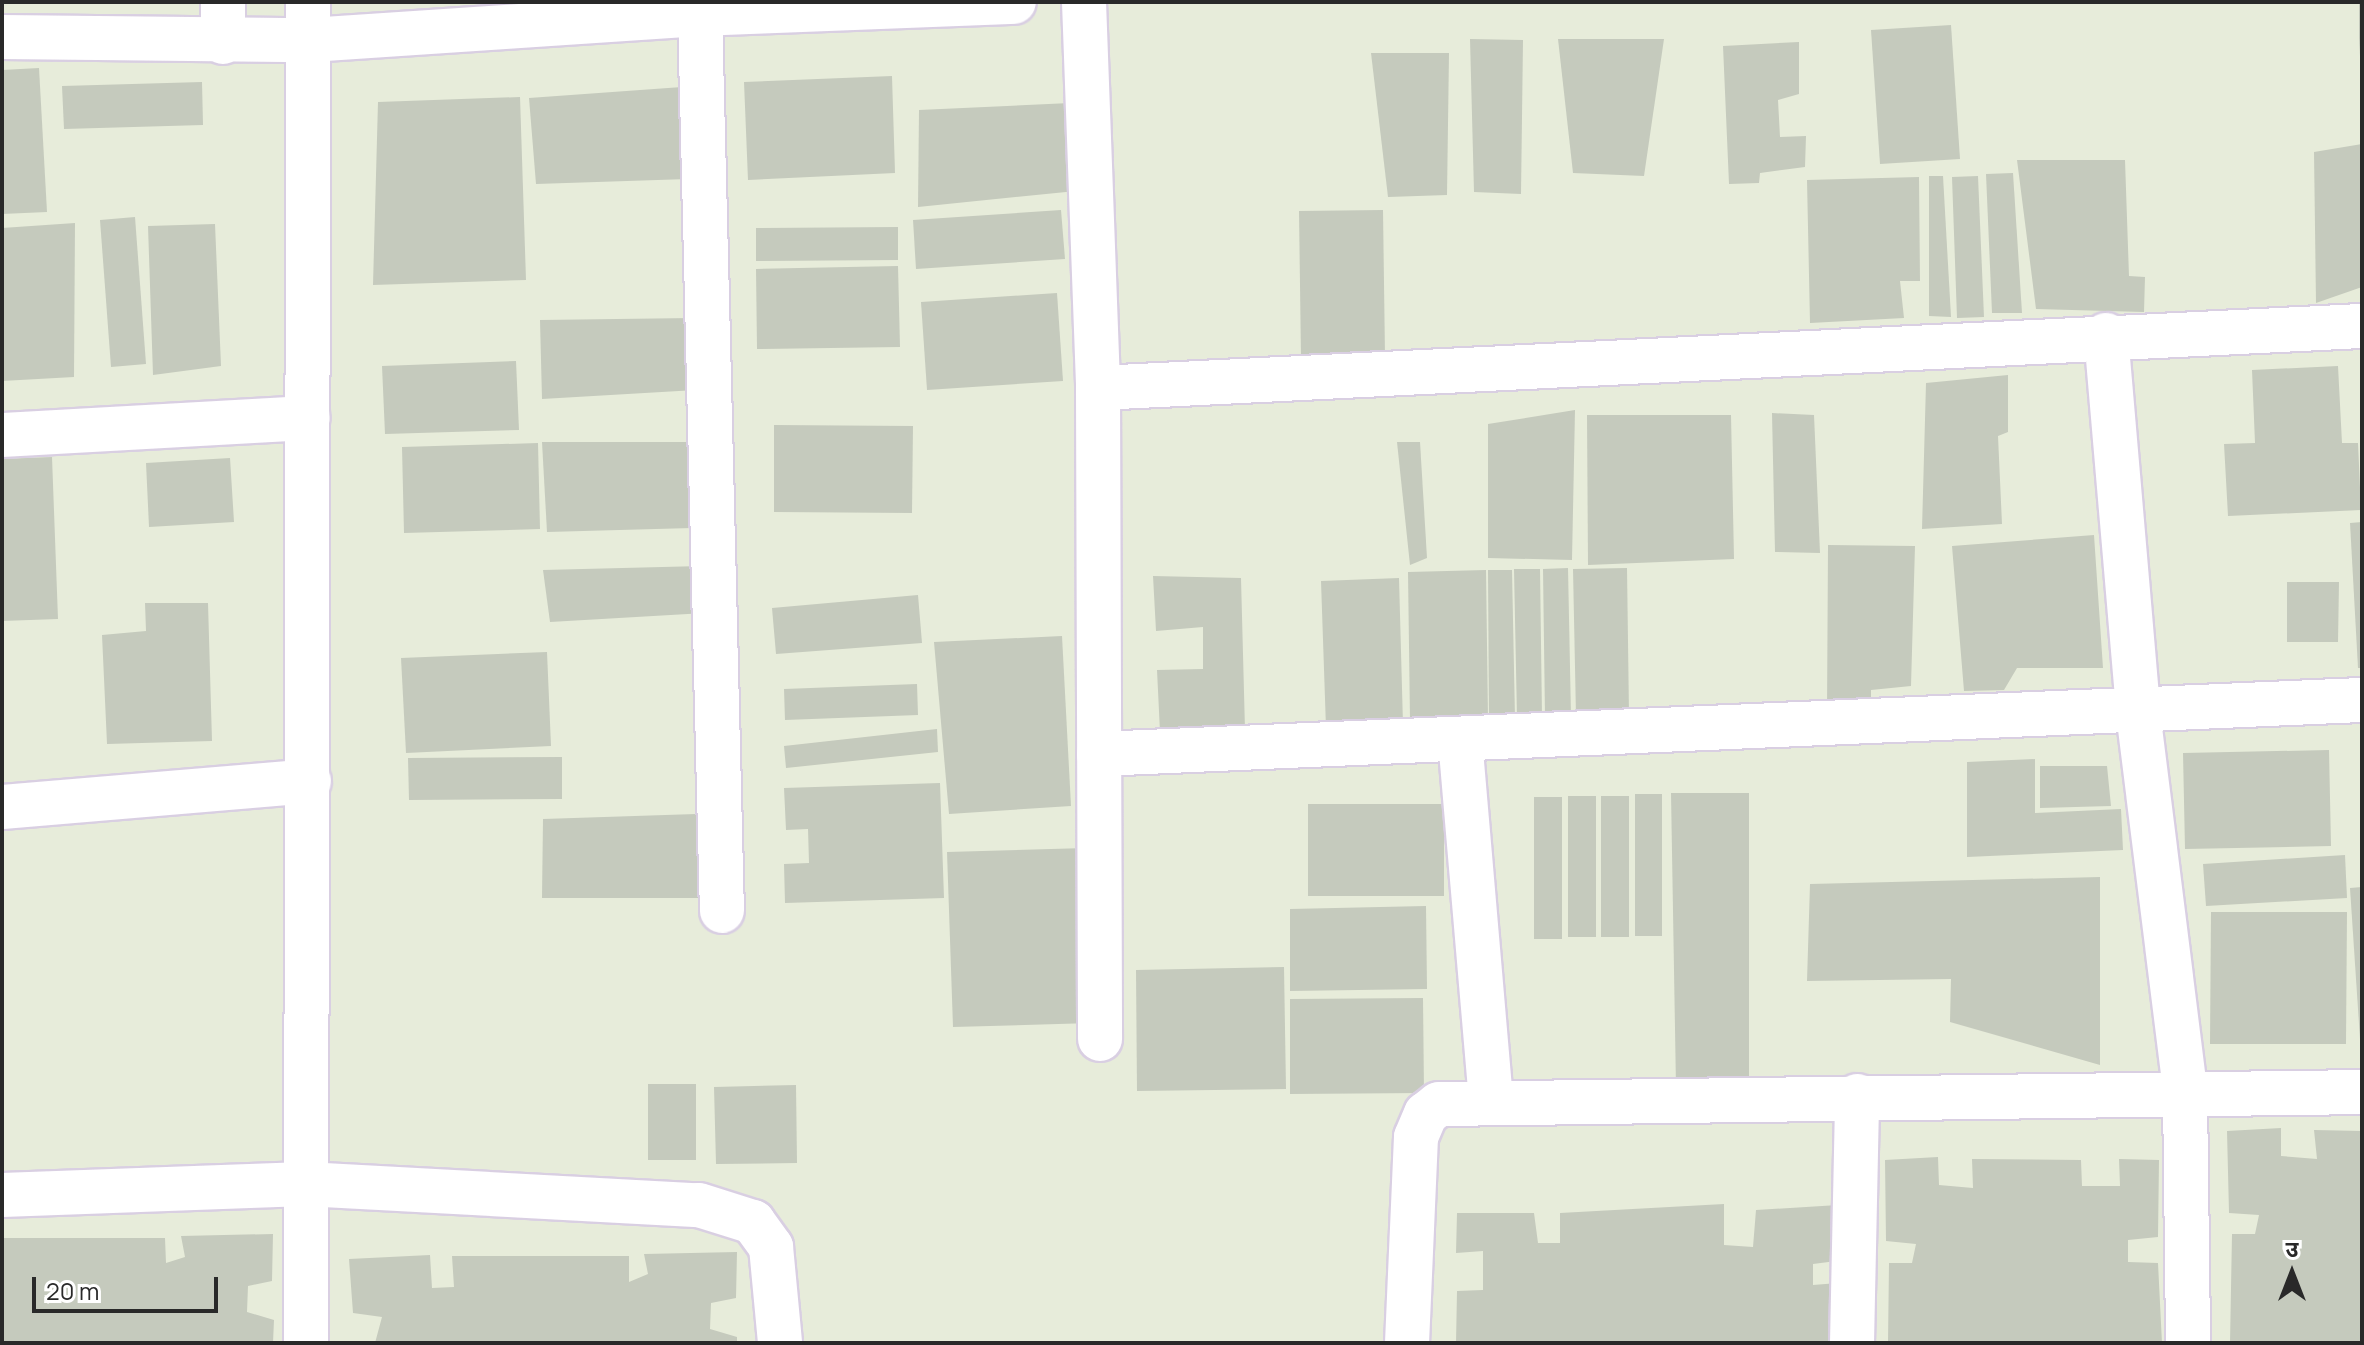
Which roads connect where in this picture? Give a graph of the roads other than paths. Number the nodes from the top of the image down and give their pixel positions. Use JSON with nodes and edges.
{"nodes":[{"id":1,"x":1014,"y":2,"type":"edge"},
{"id":2,"x":1084,"y":2,"type":"edge"},
{"id":3,"x":700,"y":14,"type":"junction"},
{"id":4,"x":309,"y":21,"type":"edge"},
{"id":5,"x":223,"y":22,"type":"edge"},
{"id":6,"x":2,"y":37,"type":"edge"},
{"id":7,"x":2362,"y":326,"type":"edge"},
{"id":8,"x":2106,"y":335,"type":"junction"},
{"id":9,"x":1098,"y":388,"type":"junction"},
{"id":10,"x":308,"y":418,"type":"junction"},
{"id":11,"x":2,"y":435,"type":"edge"},
{"id":12,"x":2362,"y":700,"type":"edge"},
{"id":13,"x":2138,"y":712,"type":"junction"},
{"id":14,"x":1460,"y":739,"type":"junction"},
{"id":15,"x":1099,"y":754,"type":"junction"},
{"id":16,"x":309,"y":781,"type":"junction"},
{"id":17,"x":2,"y":807,"type":"edge"},
{"id":18,"x":722,"y":911,"type":"dead end"},
{"id":19,"x":1100,"y":1039,"type":"dead end"},
{"id":20,"x":2185,"y":1092,"type":"junction"},
{"id":21,"x":2362,"y":1092,"type":"edge"},
{"id":22,"x":1857,"y":1096,"type":"junction"},
{"id":23,"x":1491,"y":1099,"type":"junction"},
{"id":24,"x":305,"y":1184,"type":"junction"},
{"id":25,"x":2,"y":1195,"type":"edge"},
{"id":26,"x":306,"y":1343,"type":"edge"},
{"id":27,"x":780,"y":1343,"type":"edge"},
{"id":28,"x":1407,"y":1343,"type":"edge"},
{"id":29,"x":1852,"y":1343,"type":"edge"},
{"id":30,"x":2188,"y":1343,"type":"edge"}],
"edges":[{"from":1,"to":3,"type":"street"},
{"from":2,"to":9,"type":"street"},
{"from":3,"to":4,"type":"street"},
{"from":3,"to":18,"type":"street"},
{"from":4,"to":5,"type":"street"},
{"from":4,"to":10,"type":"street"},
{"from":5,"to":6,"type":"street"},
{"from":7,"to":8,"type":"street"},
{"from":8,"to":9,"type":"street"},
{"from":8,"to":13,"type":"street"},
{"from":9,"to":15,"type":"street"},
{"from":10,"to":11,"type":"street"},
{"from":10,"to":16,"type":"street"},
{"from":12,"to":13,"type":"street"},
{"from":13,"to":14,"type":"street"},
{"from":13,"to":20,"type":"street"},
{"from":14,"to":15,"type":"street"},
{"from":14,"to":23,"type":"street"},
{"from":15,"to":19,"type":"street"},
{"from":16,"to":17,"type":"street"},
{"from":16,"to":24,"type":"street"},
{"from":20,"to":21,"type":"street"},
{"from":20,"to":22,"type":"street"},
{"from":20,"to":30,"type":"street"},
{"from":22,"to":23,"type":"street"},
{"from":22,"to":29,"type":"street"},
{"from":23,"to":28,"type":"street"},
{"from":24,"to":25,"type":"street"},
{"from":24,"to":26,"type":"street"},
{"from":24,"to":27,"type":"street"}]}
